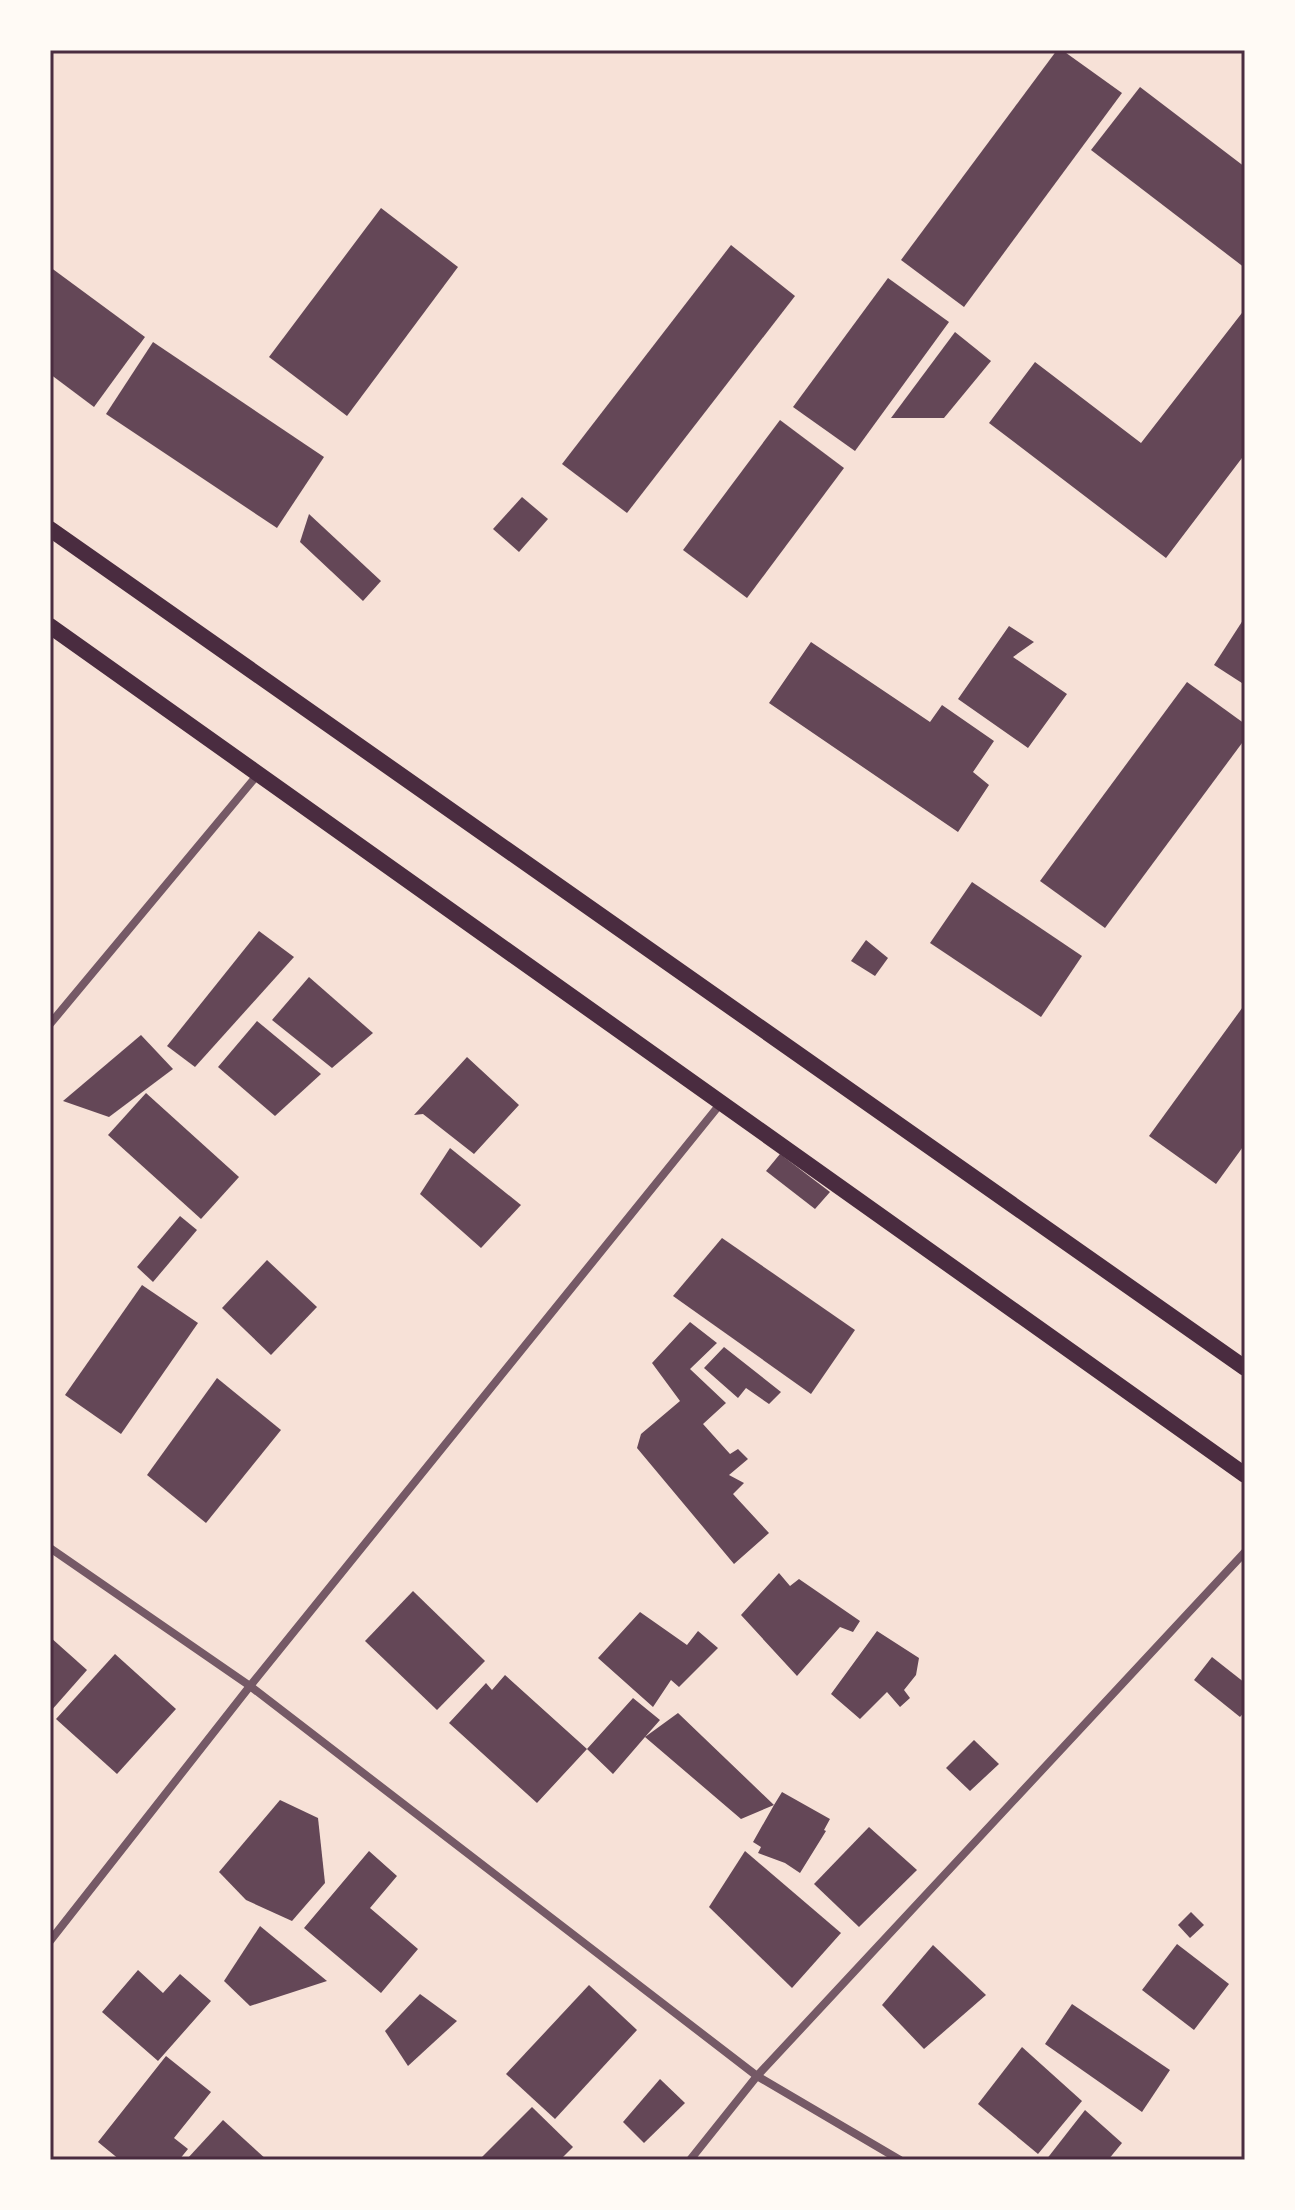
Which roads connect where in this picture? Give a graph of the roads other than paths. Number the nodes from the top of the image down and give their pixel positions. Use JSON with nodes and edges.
{"nodes":[{"id":1,"x":50,"y":529,"type":"edge"},
{"id":2,"x":50,"y":626,"type":"edge"},
{"id":3,"x":259,"y":773,"type":"junction"},
{"id":4,"x":50,"y":1024,"type":"edge"},
{"id":5,"x":722,"y":1102,"type":"junction"},
{"id":6,"x":1245,"y":1368,"type":"edge"},
{"id":7,"x":1245,"y":1475,"type":"edge"},
{"id":8,"x":50,"y":1548,"type":"edge"},
{"id":9,"x":1245,"y":1552,"type":"edge"},
{"id":10,"x":250,"y":1686,"type":"junction"},
{"id":11,"x":50,"y":1941,"type":"edge"},
{"id":12,"x":757,"y":2076,"type":"junction"},
{"id":13,"x":690,"y":2160,"type":"edge"},
{"id":14,"x":900,"y":2160,"type":"edge"}],
"edges":[{"from":1,"to":6,"type":"main road"},
{"from":2,"to":3,"type":"main road"},
{"from":3,"to":4,"type":"street"},
{"from":3,"to":5,"type":"main road"},
{"from":5,"to":7,"type":"main road"},
{"from":5,"to":10,"type":"street"},
{"from":8,"to":10,"type":"street"},
{"from":9,"to":12,"type":"street"},
{"from":10,"to":11,"type":"street"},
{"from":10,"to":12,"type":"street"},
{"from":12,"to":13,"type":"street"},
{"from":12,"to":14,"type":"street"}]}
